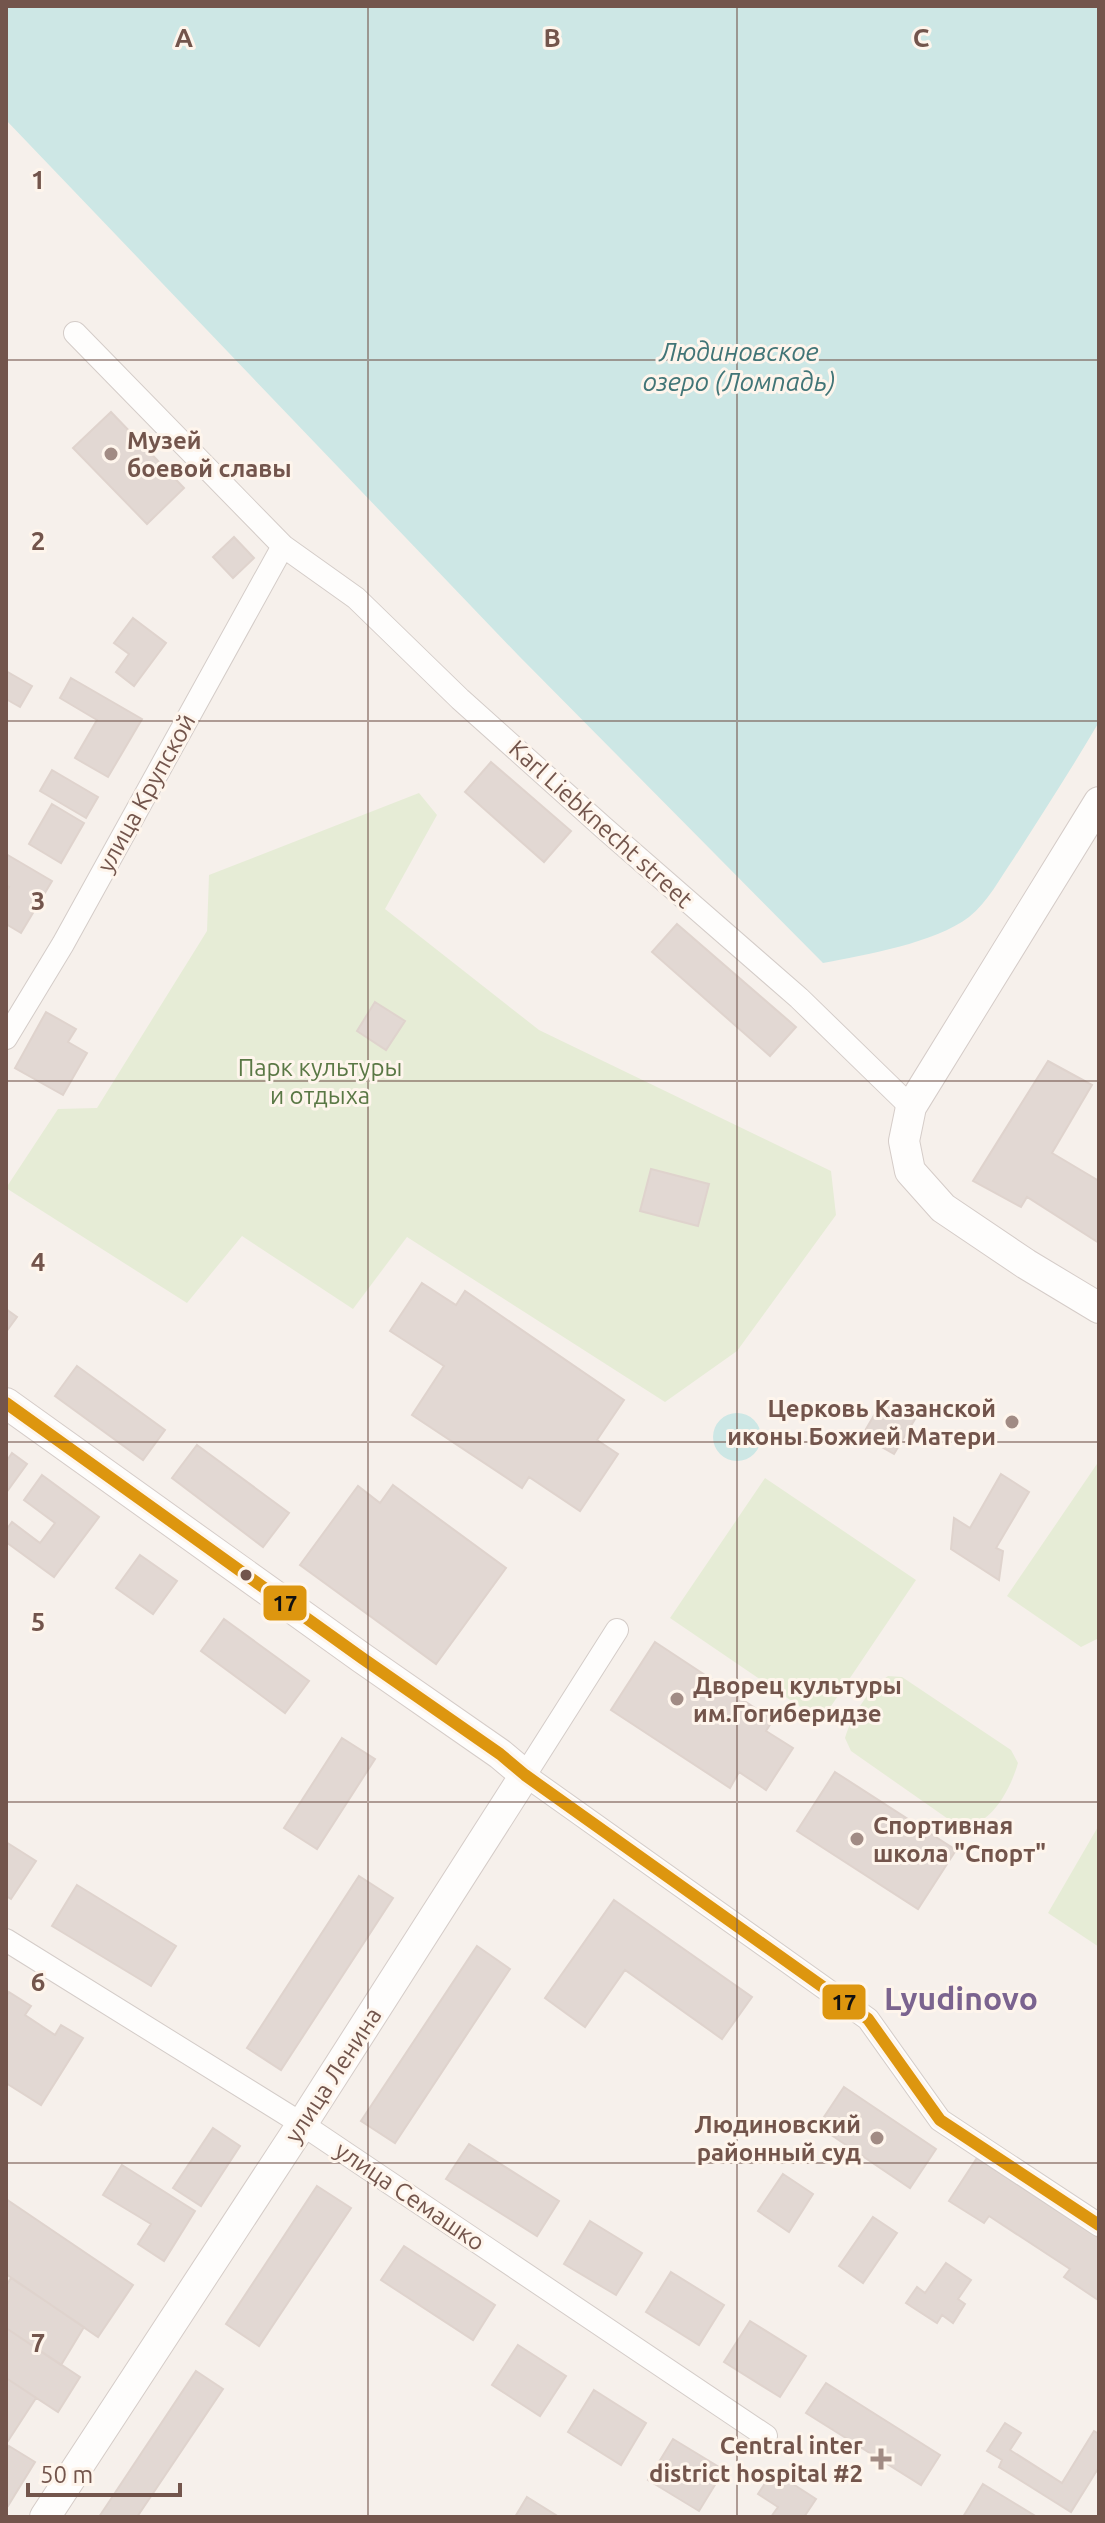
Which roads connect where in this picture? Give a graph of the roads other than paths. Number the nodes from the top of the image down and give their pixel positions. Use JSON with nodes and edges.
{"nodes":[{"id":1,"x":75,"y":333,"type":"dead end"},
{"id":2,"x":283,"y":546,"type":"junction"},
{"id":3,"x":1099,"y":802,"type":"edge"},
{"id":4,"x":6,"y":1038,"type":"edge"},
{"id":5,"x":911,"y":1107,"type":"junction"},
{"id":6,"x":1099,"y":1308,"type":"edge"},
{"id":7,"x":6,"y":1403,"type":"edge"},
{"id":8,"x":617,"y":1630,"type":"dead end"},
{"id":9,"x":525,"y":1775,"type":"junction"},
{"id":10,"x":6,"y":1940,"type":"edge"},
{"id":11,"x":302,"y":2124,"type":"junction"},
{"id":12,"x":1099,"y":2225,"type":"edge"},
{"id":13,"x":766,"y":2436,"type":"dead end"},
{"id":14,"x":45,"y":2517,"type":"edge"}],
"edges":[{"from":1,"to":2,"type":"street","name":"Karl Liebknecht street"},
{"from":2,"to":4,"type":"street","name":"улица Крупской"},
{"from":2,"to":5,"type":"street","name":"Karl Liebknecht street"},
{"from":3,"to":5,"type":"street"},
{"from":5,"to":6,"type":"street"},
{"from":7,"to":9,"type":"street"},
{"from":8,"to":9,"type":"street","name":"улица Ленина"},
{"from":9,"to":11,"type":"street","name":"улица Ленина"},
{"from":9,"to":12,"type":"street"},
{"from":10,"to":11,"type":"street","name":"улица Семашко"},
{"from":11,"to":13,"type":"street","name":"улица Семашко"},
{"from":11,"to":14,"type":"street","name":"улица Ленина"}]}
